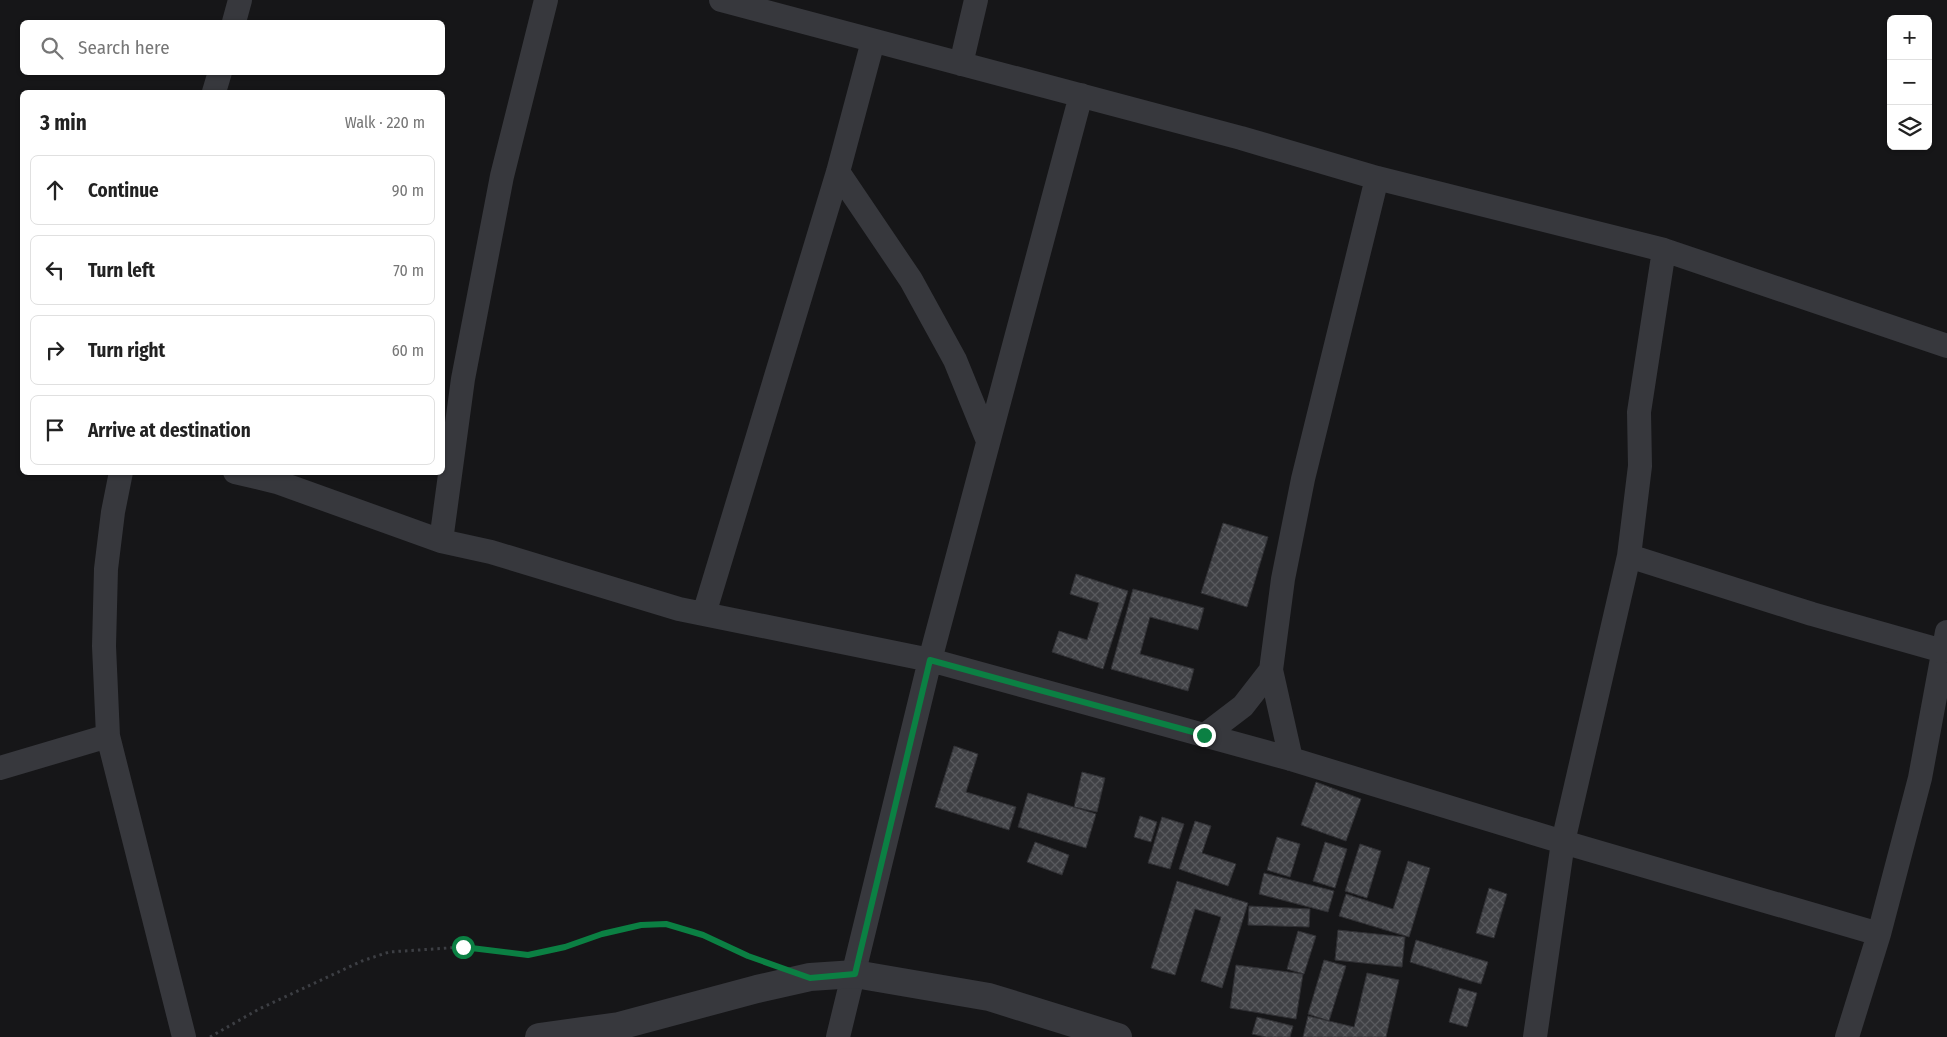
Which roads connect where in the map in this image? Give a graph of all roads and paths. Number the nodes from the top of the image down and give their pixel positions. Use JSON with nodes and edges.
{"nodes":[{"id":1,"x":240,"y":0,"type":"edge"},
{"id":2,"x":546,"y":0,"type":"edge"},
{"id":3,"x":721,"y":0,"type":"edge"},
{"id":4,"x":976,"y":0,"type":"edge"},
{"id":5,"x":235,"y":20,"type":"edge"},
{"id":6,"x":873,"y":41,"type":"junction"},
{"id":7,"x":961,"y":64,"type":"junction"},
{"id":8,"x":219,"y":75,"type":"edge"},
{"id":9,"x":215,"y":90,"type":"edge"},
{"id":10,"x":1081,"y":95,"type":"junction"},
{"id":11,"x":838,"y":172,"type":"junction"},
{"id":12,"x":1377,"y":178,"type":"junction"},
{"id":13,"x":1664,"y":250,"type":"junction"},
{"id":14,"x":1947,"y":346,"type":"edge"},
{"id":15,"x":988,"y":440,"type":"junction"},
{"id":16,"x":120,"y":475,"type":"edge"},
{"id":17,"x":248,"y":475,"type":"edge"},
{"id":18,"x":441,"y":541,"type":"junction"},
{"id":19,"x":1629,"y":556,"type":"junction"},
{"id":20,"x":704,"y":614,"type":"junction"},
{"id":21,"x":1945,"y":641,"type":"edge"},
{"id":22,"x":930,"y":660,"type":"junction"},
{"id":23,"x":1271,"y":670,"type":"junction"},
{"id":24,"x":1204,"y":735,"type":"junction"},
{"id":25,"x":108,"y":736,"type":"junction"},
{"id":26,"x":1291,"y":759,"type":"junction"},
{"id":27,"x":0,"y":768,"type":"edge"},
{"id":28,"x":1563,"y":842,"type":"junction"},
{"id":29,"x":1879,"y":934,"type":"junction"},
{"id":30,"x":757,"y":959,"type":"dead end"},
{"id":31,"x":855,"y":974,"type":"junction"},
{"id":32,"x":184,"y":1037,"type":"edge"},
{"id":33,"x":210,"y":1037,"type":"edge"},
{"id":34,"x":539,"y":1037,"type":"edge"},
{"id":35,"x":838,"y":1037,"type":"edge"},
{"id":36,"x":1118,"y":1037,"type":"edge"},
{"id":37,"x":1535,"y":1037,"type":"edge"},
{"id":38,"x":1847,"y":1037,"type":"edge"}],
"edges":[{"from":1,"to":5,"type":"street"},
{"from":2,"to":18,"type":"street"},
{"from":3,"to":6,"type":"street"},
{"from":4,"to":7,"type":"street"},
{"from":6,"to":7,"type":"street"},
{"from":6,"to":11,"type":"street"},
{"from":7,"to":10,"type":"street"},
{"from":8,"to":9,"type":"street"},
{"from":10,"to":12,"type":"street"},
{"from":10,"to":15,"type":"street"},
{"from":11,"to":15,"type":"street"},
{"from":11,"to":20,"type":"street"},
{"from":12,"to":13,"type":"street"},
{"from":12,"to":23,"type":"street"},
{"from":13,"to":14,"type":"street"},
{"from":13,"to":19,"type":"street"},
{"from":15,"to":22,"type":"street"},
{"from":16,"to":25,"type":"street"},
{"from":17,"to":18,"type":"street"},
{"from":18,"to":20,"type":"street"},
{"from":19,"to":21,"type":"street"},
{"from":19,"to":28,"type":"street"},
{"from":20,"to":22,"type":"street"},
{"from":21,"to":29,"type":"street"},
{"from":22,"to":24,"type":"street"},
{"from":22,"to":31,"type":"street"},
{"from":23,"to":24,"type":"street"},
{"from":23,"to":26,"type":"street"},
{"from":24,"to":26,"type":"street"},
{"from":25,"to":27,"type":"street"},
{"from":25,"to":32,"type":"street"},
{"from":26,"to":28,"type":"street"},
{"from":28,"to":29,"type":"street"},
{"from":28,"to":37,"type":"street"},
{"from":29,"to":38,"type":"street"},
{"from":30,"to":33,"type":"path"},
{"from":31,"to":34,"type":"street"},
{"from":31,"to":35,"type":"street"},
{"from":31,"to":36,"type":"street"}]}
